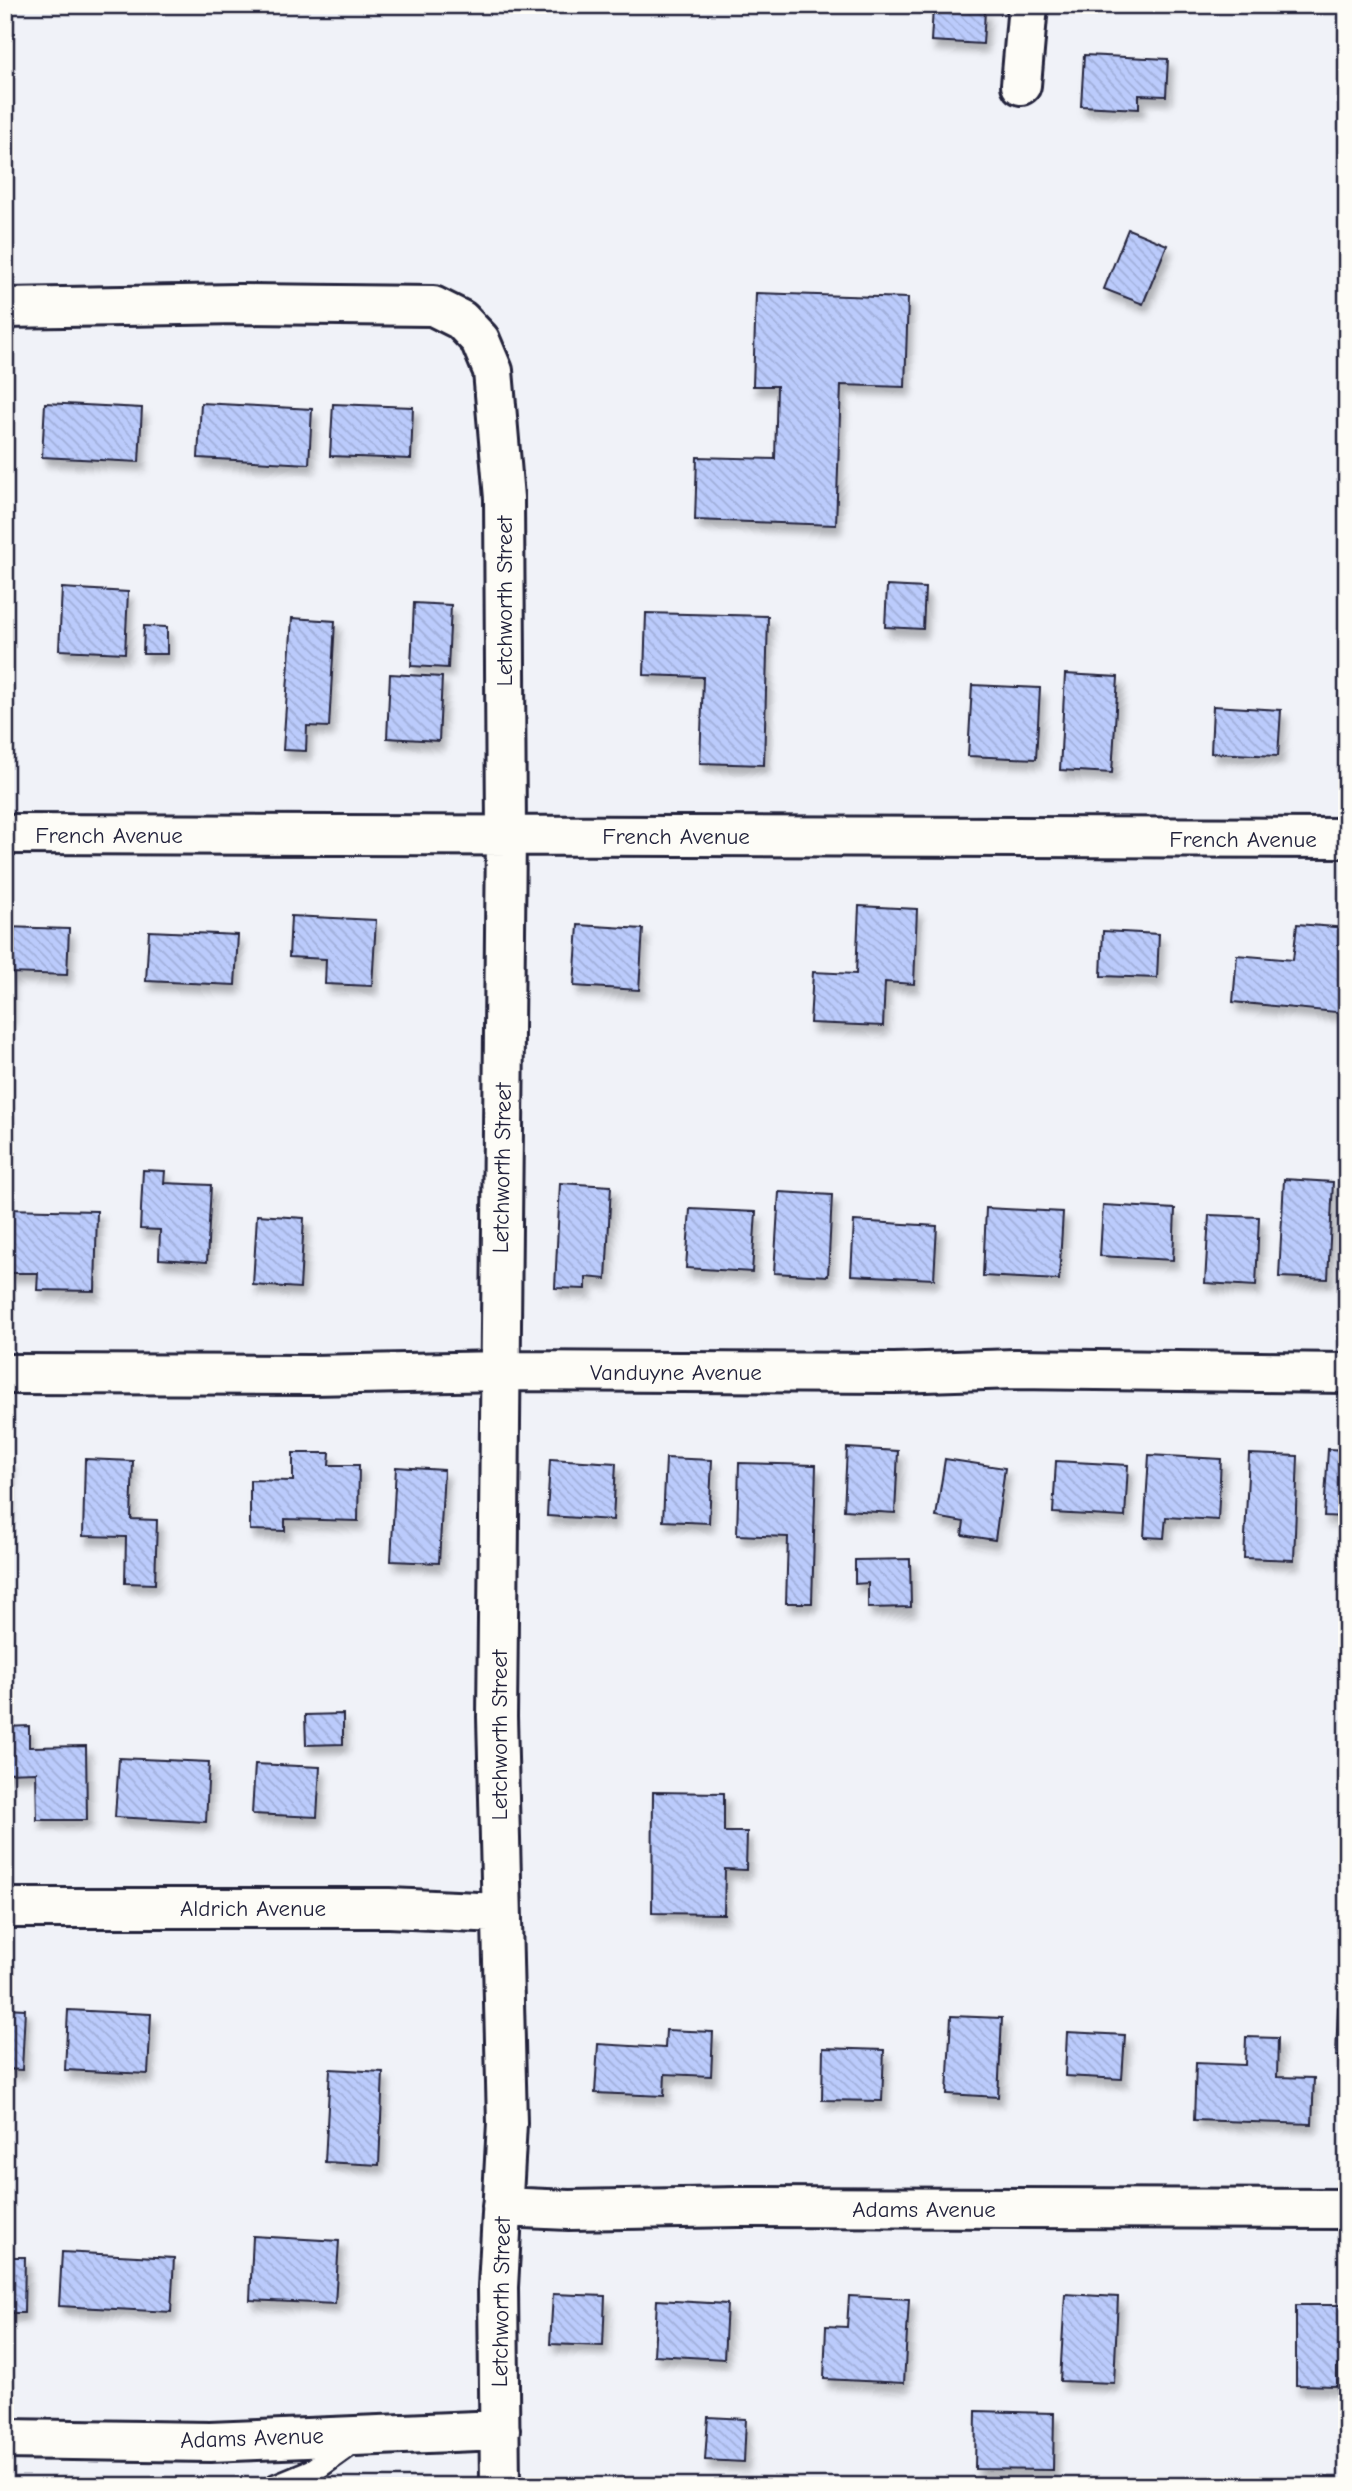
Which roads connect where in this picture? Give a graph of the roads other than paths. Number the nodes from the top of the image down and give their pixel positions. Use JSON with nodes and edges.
{"nodes":[{"id":1,"x":1028,"y":5,"type":"edge"},
{"id":2,"x":1021,"y":85,"type":"dead end"},
{"id":3,"x":5,"y":308,"type":"edge"},
{"id":4,"x":5,"y":834,"type":"edge"},
{"id":5,"x":506,"y":835,"type":"junction"},
{"id":6,"x":1347,"y":838,"type":"edge"},
{"id":7,"x":500,"y":1371,"type":"junction"},
{"id":8,"x":1347,"y":1373,"type":"edge"},
{"id":9,"x":5,"y":1374,"type":"edge"},
{"id":10,"x":5,"y":1908,"type":"edge"},
{"id":11,"x":500,"y":1913,"type":"junction"},
{"id":12,"x":502,"y":2207,"type":"junction"},
{"id":13,"x":1347,"y":2209,"type":"edge"},
{"id":14,"x":500,"y":2430,"type":"junction"},
{"id":15,"x":364,"y":2434,"type":"junction"},
{"id":16,"x":5,"y":2439,"type":"edge"},
{"id":17,"x":276,"y":2486,"type":"edge"},
{"id":18,"x":500,"y":2486,"type":"edge"}],
"edges":[{"from":1,"to":2,"type":"street"},
{"from":3,"to":5,"type":"street","name":"Letchworth Street"},
{"from":4,"to":5,"type":"street","name":"French Avenue"},
{"from":5,"to":6,"type":"street","name":"French Avenue"},
{"from":5,"to":7,"type":"street","name":"Letchworth Street"},
{"from":7,"to":8,"type":"street","name":"Vanduyne Avenue"},
{"from":7,"to":9,"type":"street","name":"Vanduyne Avenue"},
{"from":7,"to":11,"type":"street","name":"Letchworth Street"},
{"from":10,"to":11,"type":"street","name":"Aldrich Avenue"},
{"from":11,"to":12,"type":"street","name":"Letchworth Street"},
{"from":12,"to":13,"type":"street","name":"Adams Avenue"},
{"from":12,"to":14,"type":"street","name":"Letchworth Street"},
{"from":14,"to":15,"type":"street","name":"Adams Avenue"},
{"from":14,"to":18,"type":"street","name":"Letchworth Street"},
{"from":15,"to":16,"type":"street","name":"Adams Avenue"},
{"from":15,"to":17,"type":"lane"}]}
